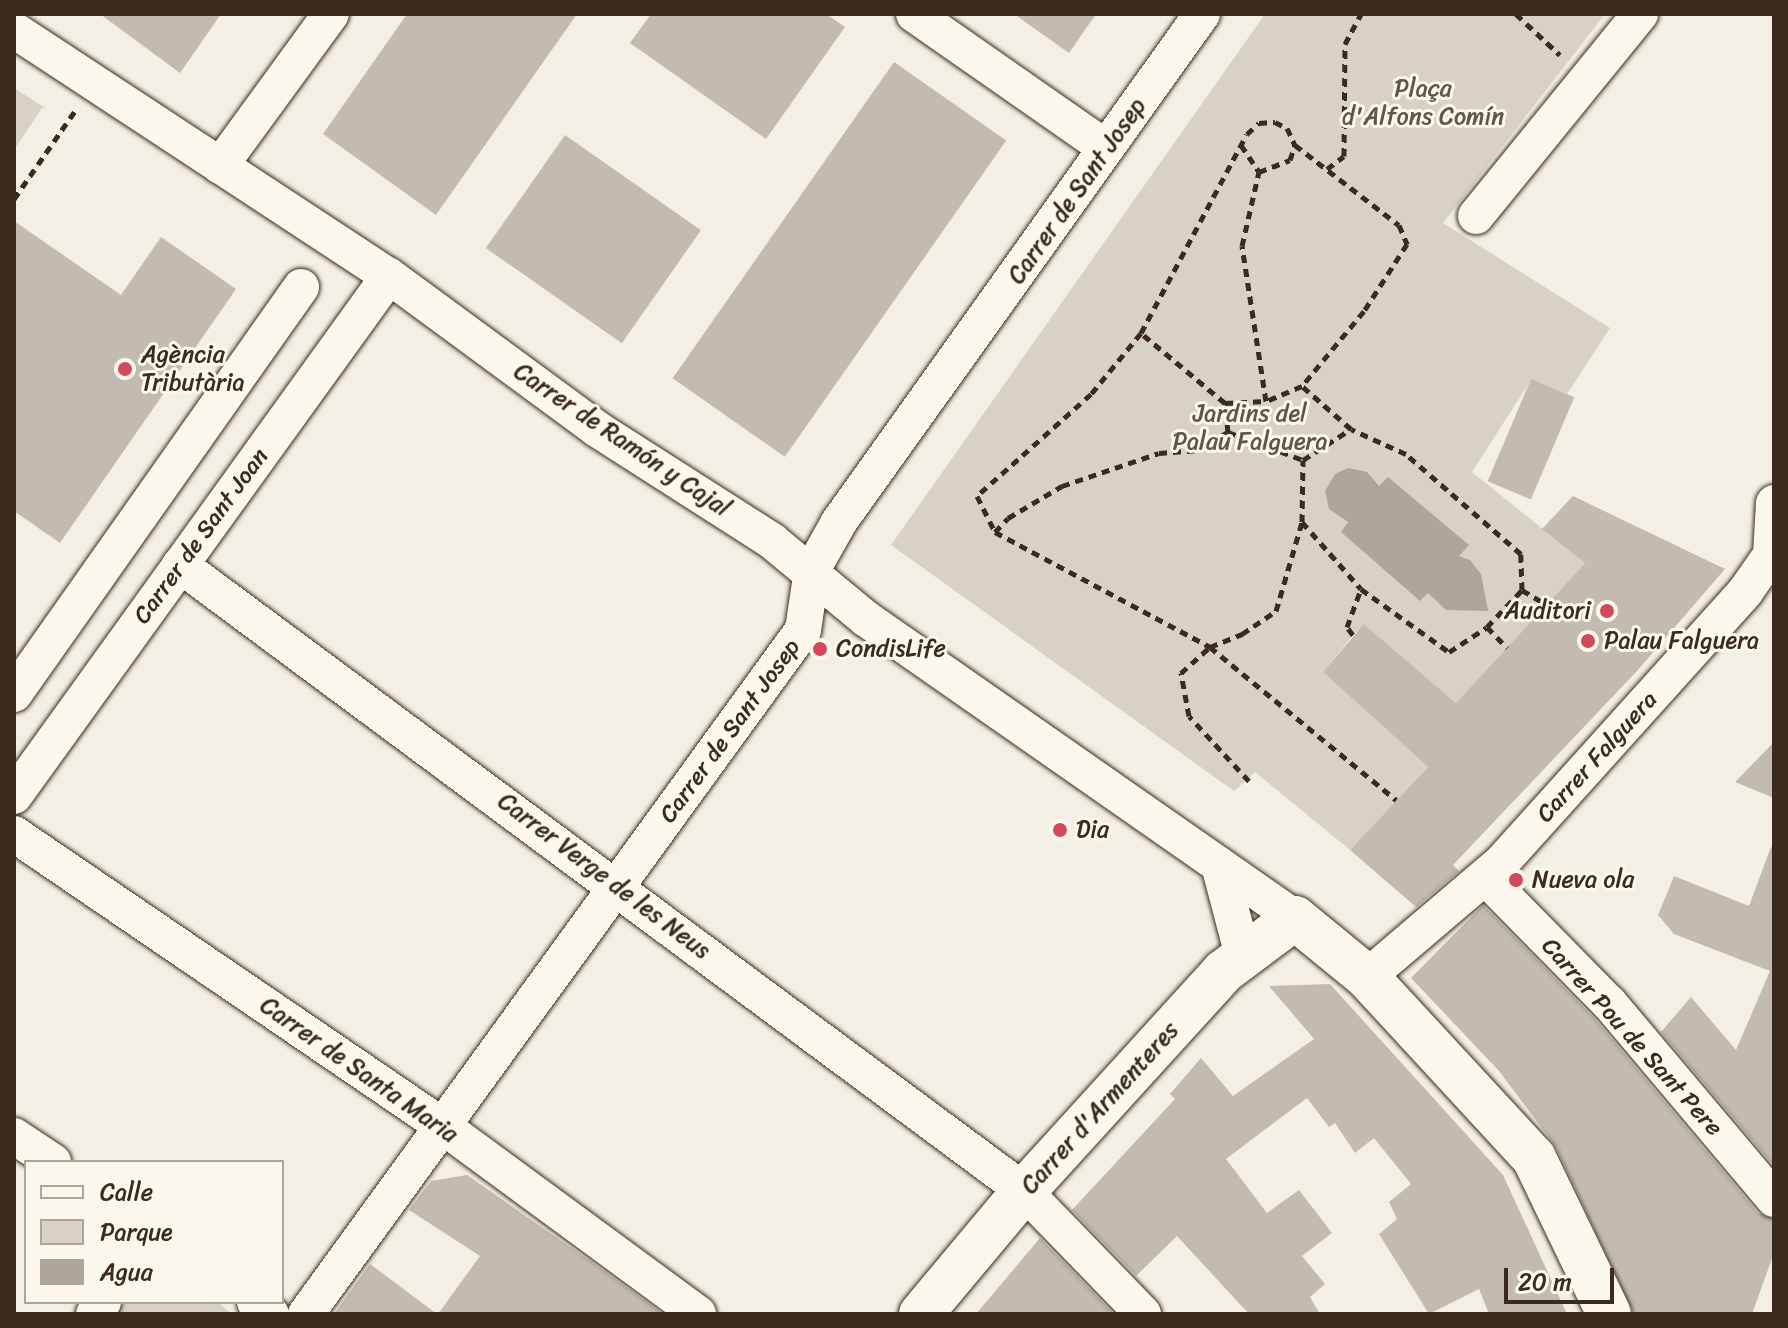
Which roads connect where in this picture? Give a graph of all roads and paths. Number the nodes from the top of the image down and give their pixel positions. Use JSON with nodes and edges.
{"nodes":[{"id":1,"x":331,"y":14,"type":"edge"},
{"id":2,"x":914,"y":14,"type":"edge"},
{"id":3,"x":1202,"y":14,"type":"edge"},
{"id":4,"x":1361,"y":14,"type":"edge"},
{"id":5,"x":1516,"y":14,"type":"edge"},
{"id":6,"x":1640,"y":14,"type":"edge"},
{"id":7,"x":14,"y":30,"type":"edge"},
{"id":8,"x":1589,"y":78,"type":"junction"},
{"id":9,"x":93,"y":85,"type":"junction"},
{"id":10,"x":1241,"y":145,"type":"junction"},
{"id":11,"x":1295,"y":145,"type":"junction"},
{"id":12,"x":1106,"y":148,"type":"junction"},
{"id":13,"x":220,"y":166,"type":"junction"},
{"id":14,"x":1327,"y":169,"type":"junction"},
{"id":15,"x":1259,"y":172,"type":"junction"},
{"id":16,"x":14,"y":199,"type":"edge"},
{"id":17,"x":1476,"y":216,"type":"dead end"},
{"id":18,"x":389,"y":276,"type":"junction"},
{"id":19,"x":301,"y":287,"type":"dead end"},
{"id":20,"x":1141,"y":333,"type":"junction"},
{"id":21,"x":1302,"y":386,"type":"junction"},
{"id":22,"x":1266,"y":401,"type":"junction"},
{"id":23,"x":1225,"y":403,"type":"junction"},
{"id":24,"x":1351,"y":429,"type":"junction"},
{"id":25,"x":1228,"y":432,"type":"junction"},
{"id":26,"x":1303,"y":460,"type":"junction"},
{"id":27,"x":1774,"y":503,"type":"edge"},
{"id":28,"x":1302,"y":522,"type":"junction"},
{"id":29,"x":995,"y":532,"type":"junction"},
{"id":30,"x":180,"y":565,"type":"junction"},
{"id":31,"x":812,"y":570,"type":"junction"},
{"id":32,"x":1361,"y":589,"type":"junction"},
{"id":33,"x":1522,"y":590,"type":"junction"},
{"id":34,"x":1547,"y":605,"type":"dead end"},
{"id":35,"x":1487,"y":627,"type":"junction"},
{"id":36,"x":1353,"y":635,"type":"dead end"},
{"id":37,"x":1210,"y":647,"type":"junction"},
{"id":38,"x":1507,"y":648,"type":"dead end"},
{"id":39,"x":14,"y":694,"type":"edge"},
{"id":40,"x":1249,"y":781,"type":"dead end"},
{"id":41,"x":14,"y":796,"type":"edge"},
{"id":42,"x":1396,"y":800,"type":"dead end"},
{"id":43,"x":14,"y":834,"type":"edge"},
{"id":44,"x":1219,"y":865,"type":"junction"},
{"id":45,"x":1486,"y":878,"type":"junction"},
{"id":46,"x":616,"y":886,"type":"junction"},
{"id":47,"x":1295,"y":918,"type":"junction"},
{"id":48,"x":1243,"y":956,"type":"junction"},
{"id":49,"x":1367,"y":977,"type":"junction"},
{"id":50,"x":441,"y":1125,"type":"junction"},
{"id":51,"x":14,"y":1136,"type":"edge"},
{"id":52,"x":50,"y":1160,"type":"edge"},
{"id":53,"x":1024,"y":1191,"type":"junction"},
{"id":54,"x":1774,"y":1199,"type":"edge"},
{"id":55,"x":306,"y":1314,"type":"edge"},
{"id":56,"x":698,"y":1314,"type":"edge"},
{"id":57,"x":921,"y":1314,"type":"edge"},
{"id":58,"x":1143,"y":1314,"type":"edge"},
{"id":59,"x":1609,"y":1314,"type":"edge"}],
"edges":[{"from":1,"to":13,"type":"street"},
{"from":2,"to":12,"type":"street"},
{"from":3,"to":12,"type":"street","name":"Carrer de Sant Josep"},
{"from":4,"to":14,"type":"path"},
{"from":5,"to":8,"type":"path"},
{"from":6,"to":8,"type":"street"},
{"from":7,"to":9,"type":"street","name":"Carrer de Ramón y Cajal"},
{"from":8,"to":17,"type":"street"},
{"from":9,"to":13,"type":"street","name":"Carrer de Ramón y Cajal"},
{"from":9,"to":16,"type":"path"},
{"from":10,"to":11,"type":"path"},
{"from":10,"to":15,"type":"path"},
{"from":10,"to":20,"type":"path"},
{"from":11,"to":14,"type":"path"},
{"from":11,"to":15,"type":"path"},
{"from":12,"to":31,"type":"street","name":"Carrer de Sant Josep"},
{"from":13,"to":18,"type":"street","name":"Carrer de Ramón y Cajal"},
{"from":14,"to":21,"type":"path"},
{"from":15,"to":22,"type":"path"},
{"from":18,"to":30,"type":"street","name":"Carrer de Sant Joan"},
{"from":18,"to":31,"type":"street","name":"Carrer de Ramón y Cajal"},
{"from":19,"to":39,"type":"street"},
{"from":20,"to":23,"type":"path"},
{"from":20,"to":29,"type":"path"},
{"from":21,"to":22,"type":"path"},
{"from":21,"to":24,"type":"path"},
{"from":22,"to":23,"type":"path"},
{"from":23,"to":25,"type":"path"},
{"from":24,"to":26,"type":"path"},
{"from":24,"to":33,"type":"path"},
{"from":25,"to":26,"type":"path"},
{"from":25,"to":29,"type":"path"},
{"from":26,"to":28,"type":"path"},
{"from":27,"to":45,"type":"street","name":"Carrer Falguera"},
{"from":28,"to":32,"type":"path"},
{"from":28,"to":37,"type":"path"},
{"from":29,"to":37,"type":"path"},
{"from":30,"to":41,"type":"street","name":"Carrer de Sant Joan"},
{"from":30,"to":46,"type":"street","name":"Carrer Verge de les Neus"},
{"from":31,"to":44,"type":"street","name":"Carrer de Ramón y Cajal"},
{"from":31,"to":46,"type":"street","name":"Carrer de Sant Josep"},
{"from":32,"to":35,"type":"path"},
{"from":32,"to":36,"type":"path"},
{"from":33,"to":34,"type":"path"},
{"from":33,"to":35,"type":"path"},
{"from":35,"to":38,"type":"path"},
{"from":37,"to":40,"type":"path"},
{"from":37,"to":42,"type":"path"},
{"from":43,"to":50,"type":"street","name":"Carrer de Santa Maria"},
{"from":44,"to":47,"type":"street","name":"Carrer de Ramón y Cajal"},
{"from":44,"to":48,"type":"street"},
{"from":45,"to":49,"type":"street","name":"Carrer Falguera"},
{"from":45,"to":54,"type":"street","name":"Carrer Pou de Sant Pere"},
{"from":46,"to":50,"type":"street","name":"Carrer de Sant Josep"},
{"from":46,"to":53,"type":"street","name":"Carrer Verge de les Neus"},
{"from":47,"to":48,"type":"street","name":"Carrer d'Armenteres"},
{"from":47,"to":49,"type":"street","name":"Carrer de Ramón y Cajal"},
{"from":48,"to":53,"type":"street","name":"Carrer d'Armenteres"},
{"from":49,"to":59,"type":"street","name":"Carrer de Ramón y Cajal"},
{"from":50,"to":55,"type":"street","name":"Carrer de Sant Josep"},
{"from":50,"to":56,"type":"street","name":"Carrer de Santa Maria"},
{"from":51,"to":52,"type":"street"},
{"from":53,"to":57,"type":"street","name":"Carrer d'Armenteres"},
{"from":53,"to":58,"type":"street","name":"Carrer Verge de les Neus"}]}
